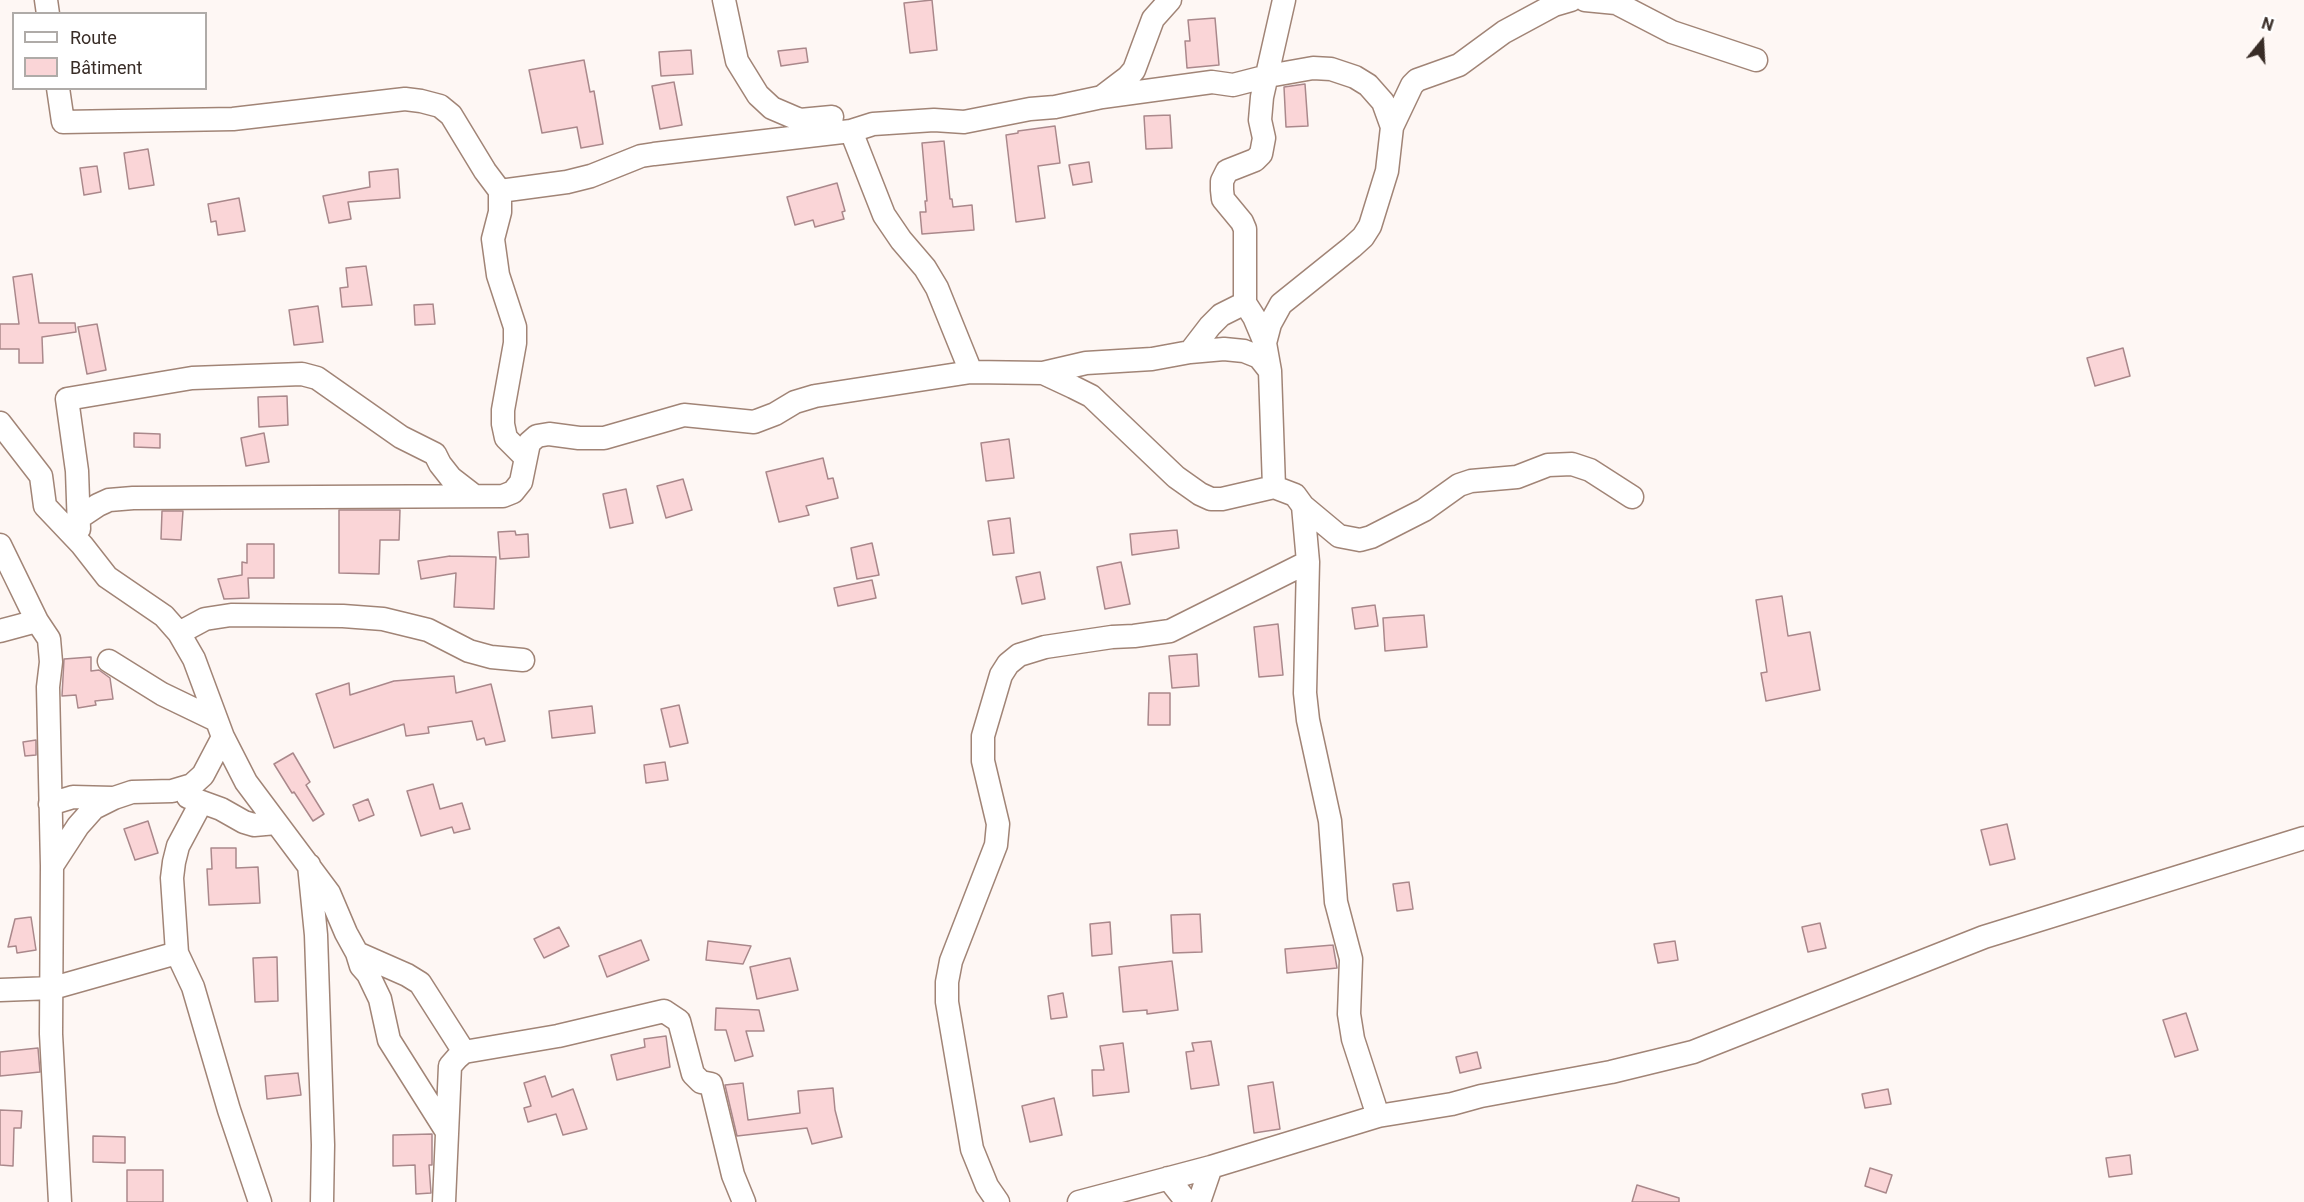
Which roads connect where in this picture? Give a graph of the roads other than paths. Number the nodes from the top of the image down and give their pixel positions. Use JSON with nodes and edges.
{"nodes":[{"id":1,"x":724,"y":0,"type":"edge"},
{"id":2,"x":1170,"y":0,"type":"edge"},
{"id":3,"x":1284,"y":0,"type":"edge"},
{"id":4,"x":1572,"y":0,"type":"edge"},
{"id":5,"x":1585,"y":0,"type":"edge"},
{"id":6,"x":1756,"y":60,"type":"dead end"},
{"id":7,"x":1268,"y":76,"type":"junction"},
{"id":8,"x":1233,"y":85,"type":"junction"},
{"id":9,"x":58,"y":90,"type":"edge"},
{"id":10,"x":1102,"y":97,"type":"junction"},
{"id":11,"x":1260,"y":120,"type":"junction"},
{"id":12,"x":873,"y":124,"type":"junction"},
{"id":13,"x":1392,"y":127,"type":"junction"},
{"id":14,"x":851,"y":130,"type":"junction"},
{"id":15,"x":500,"y":191,"type":"junction"},
{"id":16,"x":1245,"y":303,"type":"junction"},
{"id":17,"x":1265,"y":343,"type":"junction"},
{"id":18,"x":1190,"y":352,"type":"junction"},
{"id":19,"x":1270,"y":371,"type":"junction"},
{"id":20,"x":970,"y":372,"type":"junction"},
{"id":21,"x":1043,"y":373,"type":"junction"},
{"id":22,"x":0,"y":423,"type":"edge"},
{"id":23,"x":525,"y":457,"type":"junction"},
{"id":24,"x":1274,"y":487,"type":"junction"},
{"id":25,"x":473,"y":495,"type":"junction"},
{"id":26,"x":1632,"y":497,"type":"dead end"},
{"id":27,"x":1303,"y":506,"type":"junction"},
{"id":28,"x":80,"y":517,"type":"junction"},
{"id":29,"x":0,"y":545,"type":"edge"},
{"id":30,"x":82,"y":545,"type":"junction"},
{"id":31,"x":1308,"y":562,"type":"junction"},
{"id":32,"x":37,"y":621,"type":"junction"},
{"id":33,"x":0,"y":631,"type":"edge"},
{"id":34,"x":179,"y":633,"type":"junction"},
{"id":35,"x":523,"y":660,"type":"dead end"},
{"id":36,"x":110,"y":661,"type":"dead end"},
{"id":37,"x":219,"y":728,"type":"junction"},
{"id":38,"x":172,"y":791,"type":"junction"},
{"id":39,"x":114,"y":798,"type":"junction"},
{"id":40,"x":201,"y":803,"type":"junction"},
{"id":41,"x":50,"y":804,"type":"junction"},
{"id":42,"x":276,"y":823,"type":"junction"},
{"id":43,"x":2304,"y":838,"type":"edge"},
{"id":44,"x":309,"y":863,"type":"junction"},
{"id":45,"x":52,"y":866,"type":"junction"},
{"id":46,"x":177,"y":953,"type":"junction"},
{"id":47,"x":357,"y":953,"type":"junction"},
{"id":48,"x":53,"y":988,"type":"junction"},
{"id":49,"x":0,"y":990,"type":"edge"},
{"id":50,"x":464,"y":1052,"type":"junction"},
{"id":51,"x":1378,"y":1116,"type":"junction"},
{"id":52,"x":447,"y":1132,"type":"junction"},
{"id":53,"x":1211,"y":1167,"type":"junction"},
{"id":54,"x":1168,"y":1178,"type":"junction"},
{"id":55,"x":60,"y":1202,"type":"edge"},
{"id":56,"x":260,"y":1202,"type":"edge"},
{"id":57,"x":322,"y":1202,"type":"edge"},
{"id":58,"x":444,"y":1202,"type":"edge"},
{"id":59,"x":744,"y":1202,"type":"edge"},
{"id":60,"x":998,"y":1202,"type":"edge"},
{"id":61,"x":1079,"y":1202,"type":"edge"},
{"id":62,"x":1187,"y":1202,"type":"edge"},
{"id":63,"x":1199,"y":1202,"type":"edge"}],
"edges":[{"from":1,"to":12,"type":"street"},
{"from":2,"to":10,"type":"street"},
{"from":3,"to":7,"type":"street"},
{"from":4,"to":13,"type":"street"},
{"from":5,"to":6,"type":"street"},
{"from":7,"to":8,"type":"street"},
{"from":7,"to":11,"type":"street"},
{"from":7,"to":13,"type":"street"},
{"from":8,"to":10,"type":"street"},
{"from":8,"to":11,"type":"street"},
{"from":9,"to":15,"type":"street"},
{"from":10,"to":12,"type":"street"},
{"from":11,"to":16,"type":"street"},
{"from":12,"to":14,"type":"street"},
{"from":13,"to":17,"type":"street"},
{"from":14,"to":15,"type":"street"},
{"from":14,"to":20,"type":"street"},
{"from":15,"to":23,"type":"street"},
{"from":16,"to":17,"type":"street"},
{"from":16,"to":18,"type":"street"},
{"from":17,"to":19,"type":"street"},
{"from":18,"to":19,"type":"street"},
{"from":18,"to":21,"type":"street"},
{"from":19,"to":24,"type":"street"},
{"from":20,"to":21,"type":"street"},
{"from":20,"to":23,"type":"street"},
{"from":21,"to":24,"type":"street"},
{"from":22,"to":30,"type":"street"},
{"from":23,"to":25,"type":"street"},
{"from":24,"to":27,"type":"street"},
{"from":25,"to":28,"type":"street"},
{"from":25,"to":28,"type":"street"},
{"from":26,"to":27,"type":"street"},
{"from":27,"to":31,"type":"street"},
{"from":28,"to":30,"type":"street"},
{"from":29,"to":32,"type":"street"},
{"from":30,"to":34,"type":"street"},
{"from":31,"to":51,"type":"street"},
{"from":31,"to":60,"type":"street"},
{"from":32,"to":33,"type":"street"},
{"from":32,"to":41,"type":"street"},
{"from":34,"to":35,"type":"street"},
{"from":34,"to":37,"type":"street"},
{"from":36,"to":37,"type":"street"},
{"from":37,"to":38,"type":"street"},
{"from":37,"to":42,"type":"street"},
{"from":38,"to":39,"type":"street"},
{"from":38,"to":40,"type":"street"},
{"from":39,"to":41,"type":"street"},
{"from":39,"to":45,"type":"street"},
{"from":40,"to":42,"type":"street"},
{"from":40,"to":46,"type":"street"},
{"from":41,"to":45,"type":"street"},
{"from":42,"to":44,"type":"street"},
{"from":43,"to":51,"type":"street"},
{"from":44,"to":47,"type":"street"},
{"from":44,"to":57,"type":"street"},
{"from":45,"to":48,"type":"street"},
{"from":46,"to":48,"type":"street"},
{"from":46,"to":56,"type":"street"},
{"from":47,"to":50,"type":"street"},
{"from":47,"to":52,"type":"street"},
{"from":48,"to":49,"type":"street"},
{"from":48,"to":55,"type":"street"},
{"from":50,"to":52,"type":"street"},
{"from":50,"to":59,"type":"street"},
{"from":51,"to":53,"type":"street"},
{"from":52,"to":58,"type":"street"},
{"from":53,"to":54,"type":"street"},
{"from":53,"to":63,"type":"street"},
{"from":54,"to":61,"type":"street"},
{"from":54,"to":62,"type":"street"}]}
